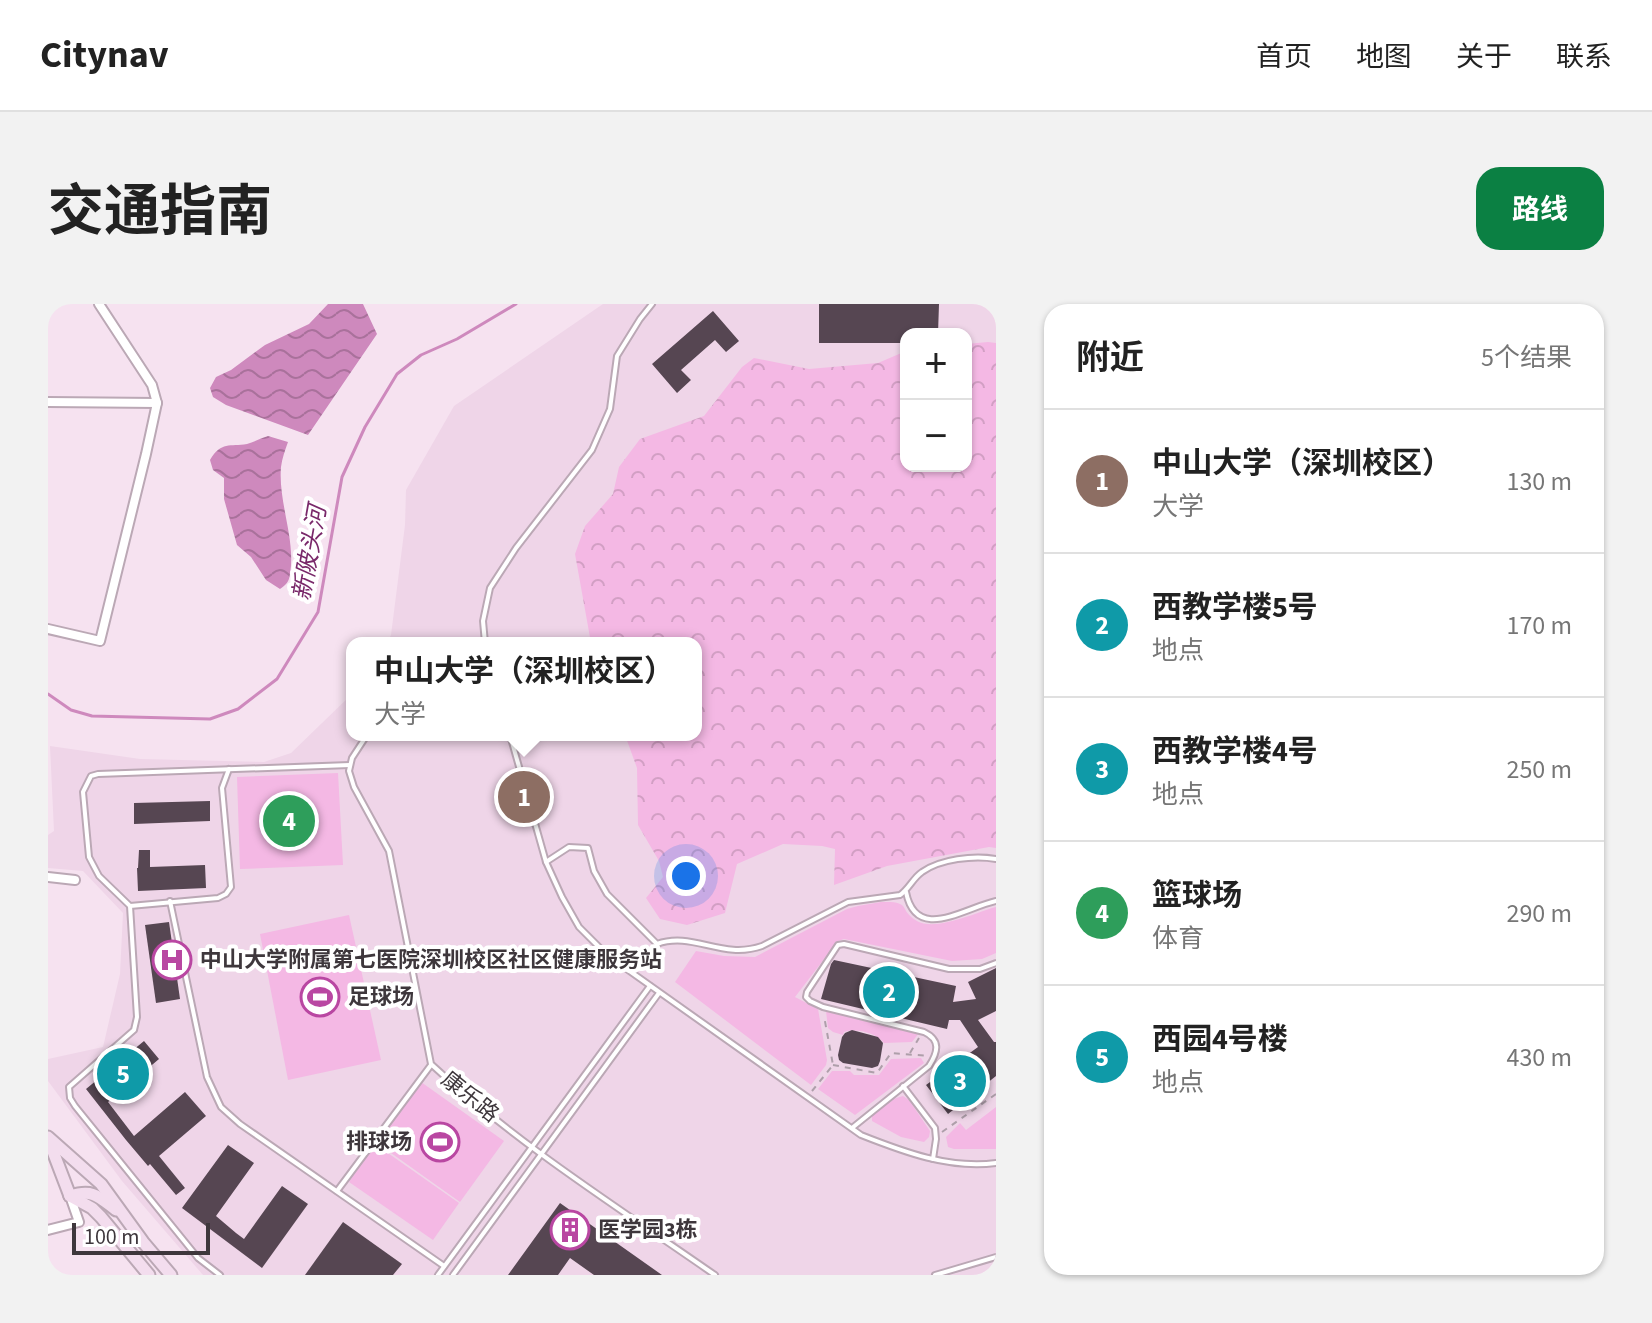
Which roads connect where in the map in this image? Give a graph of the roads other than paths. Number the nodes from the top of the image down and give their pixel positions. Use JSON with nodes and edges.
{"nodes":[{"id":1,"x":99,"y":304,"type":"edge"},
{"id":2,"x":652,"y":304,"type":"edge"},
{"id":3,"x":48,"y":402,"type":"edge"},
{"id":4,"x":157,"y":403,"type":"junction"},
{"id":5,"x":48,"y":629,"type":"edge"},
{"id":6,"x":484,"y":637,"type":"edge"},
{"id":7,"x":363,"y":741,"type":"edge"},
{"id":8,"x":512,"y":741,"type":"edge"},
{"id":9,"x":350,"y":765,"type":"junction"},
{"id":10,"x":229,"y":769,"type":"junction"},
{"id":11,"x":996,"y":859,"type":"edge"},
{"id":12,"x":546,"y":862,"type":"junction"},
{"id":13,"x":48,"y":877,"type":"edge"},
{"id":14,"x":75,"y":880,"type":"dead end"},
{"id":15,"x":906,"y":891,"type":"junction"},
{"id":16,"x":170,"y":901,"type":"junction"},
{"id":17,"x":996,"y":901,"type":"edge"},
{"id":18,"x":130,"y":906,"type":"junction"},
{"id":19,"x":996,"y":963,"type":"edge"},
{"id":20,"x":650,"y":986,"type":"junction"},
{"id":21,"x":660,"y":992,"type":"junction"},
{"id":22,"x":431,"y":1064,"type":"junction"},
{"id":23,"x":903,"y":1086,"type":"junction"},
{"id":24,"x":852,"y":1128,"type":"junction"},
{"id":25,"x":48,"y":1138,"type":"edge"},
{"id":26,"x":532,"y":1147,"type":"junction"},
{"id":27,"x":542,"y":1153,"type":"junction"},
{"id":28,"x":933,"y":1159,"type":"junction"},
{"id":29,"x":996,"y":1163,"type":"edge"},
{"id":30,"x":337,"y":1191,"type":"junction"},
{"id":31,"x":70,"y":1196,"type":"junction"},
{"id":32,"x":121,"y":1214,"type":"junction"},
{"id":33,"x":48,"y":1230,"type":"edge"},
{"id":34,"x":996,"y":1257,"type":"edge"},
{"id":35,"x":444,"y":1266,"type":"junction"},
{"id":36,"x":169,"y":1274,"type":"edge"},
{"id":37,"x":149,"y":1275,"type":"edge"},
{"id":38,"x":220,"y":1275,"type":"edge"},
{"id":39,"x":438,"y":1275,"type":"edge"},
{"id":40,"x":453,"y":1275,"type":"edge"},
{"id":41,"x":715,"y":1275,"type":"edge"},
{"id":42,"x":935,"y":1275,"type":"edge"}],
"edges":[{"from":1,"to":4,"type":"street"},
{"from":2,"to":6,"type":"lane"},
{"from":3,"to":4,"type":"street"},
{"from":4,"to":5,"type":"street"},
{"from":7,"to":9,"type":"lane"},
{"from":8,"to":12,"type":"lane"},
{"from":9,"to":10,"type":"lane"},
{"from":9,"to":22,"type":"lane","name":"康乐路"},
{"from":10,"to":16,"type":"lane"},
{"from":10,"to":18,"type":"lane"},
{"from":11,"to":15,"type":"lane"},
{"from":12,"to":15,"type":"lane"},
{"from":12,"to":20,"type":"lane"},
{"from":13,"to":14,"type":"street"},
{"from":15,"to":17,"type":"lane"},
{"from":16,"to":18,"type":"lane"},
{"from":16,"to":30,"type":"lane"},
{"from":18,"to":38,"type":"lane"},
{"from":19,"to":23,"type":"lane"},
{"from":20,"to":21,"type":"lane"},
{"from":20,"to":26,"type":"lane"},
{"from":21,"to":24,"type":"lane"},
{"from":21,"to":27,"type":"lane"},
{"from":22,"to":26,"type":"lane","name":"康乐路"},
{"from":22,"to":30,"type":"lane"},
{"from":23,"to":24,"type":"lane"},
{"from":23,"to":28,"type":"lane"},
{"from":24,"to":28,"type":"lane"},
{"from":25,"to":31,"type":"street"},
{"from":25,"to":32,"type":"street"},
{"from":26,"to":27,"type":"lane","name":"康乐路"},
{"from":26,"to":35,"type":"lane"},
{"from":27,"to":40,"type":"lane"},
{"from":27,"to":41,"type":"lane","name":"康乐路"},
{"from":28,"to":29,"type":"lane"},
{"from":30,"to":35,"type":"lane"},
{"from":31,"to":32,"type":"street"},
{"from":31,"to":33,"type":"street"},
{"from":31,"to":37,"type":"street"},
{"from":32,"to":36,"type":"street"},
{"from":34,"to":42,"type":"lane"},
{"from":35,"to":39,"type":"lane"}]}
